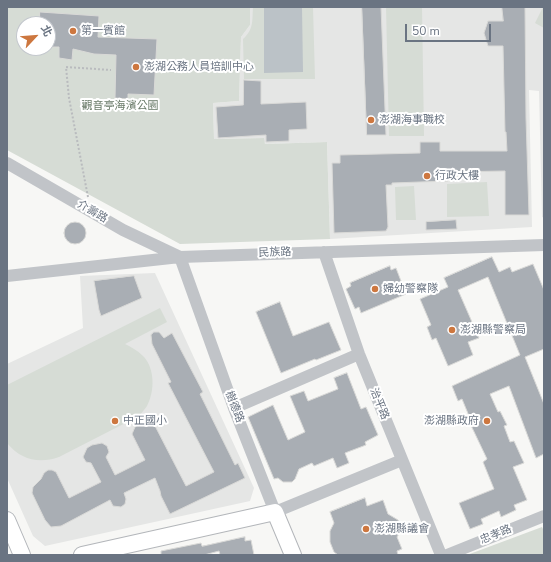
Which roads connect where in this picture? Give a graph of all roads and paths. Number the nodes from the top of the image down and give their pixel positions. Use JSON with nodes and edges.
{"nodes":[{"id":1,"x":111,"y":70,"type":"dead end"},
{"id":2,"x":7,"y":163,"type":"edge"},
{"id":3,"x":82,"y":206,"type":"junction"},
{"id":4,"x":544,"y":246,"type":"edge"},
{"id":5,"x":324,"y":252,"type":"junction"},
{"id":6,"x":180,"y":257,"type":"junction"},
{"id":7,"x":7,"y":276,"type":"edge"},
{"id":8,"x":359,"y":354,"type":"junction"},
{"id":9,"x":234,"y":408,"type":"junction"},
{"id":10,"x":402,"y":460,"type":"junction"},
{"id":11,"x":275,"y":512,"type":"junction"},
{"id":12,"x":544,"y":516,"type":"edge"},
{"id":13,"x":7,"y":520,"type":"edge"},
{"id":14,"x":22,"y":555,"type":"edge"},
{"id":15,"x":82,"y":555,"type":"edge"},
{"id":16,"x":293,"y":555,"type":"edge"},
{"id":17,"x":441,"y":555,"type":"edge"},
{"id":18,"x":447,"y":555,"type":"edge"}],
"edges":[{"from":1,"to":3,"type":"path"},
{"from":2,"to":3,"type":"street","name":"介壽路"},
{"from":3,"to":6,"type":"street","name":"介壽路"},
{"from":4,"to":5,"type":"street","name":"民族路"},
{"from":5,"to":6,"type":"street","name":"民族路"},
{"from":5,"to":8,"type":"street","name":"治平路"},
{"from":6,"to":7,"type":"street","name":"民族路"},
{"from":6,"to":9,"type":"street","name":"樹德路"},
{"from":8,"to":9,"type":"street"},
{"from":8,"to":10,"type":"street","name":"治平路"},
{"from":9,"to":11,"type":"street","name":"樹德路"},
{"from":10,"to":11,"type":"street"},
{"from":10,"to":17,"type":"street","name":"治平路"},
{"from":11,"to":15,"type":"main road"},
{"from":11,"to":16,"type":"main road","name":"樹德路"},
{"from":12,"to":18,"type":"street","name":"忠孝路"},
{"from":13,"to":14,"type":"main road"}]}
